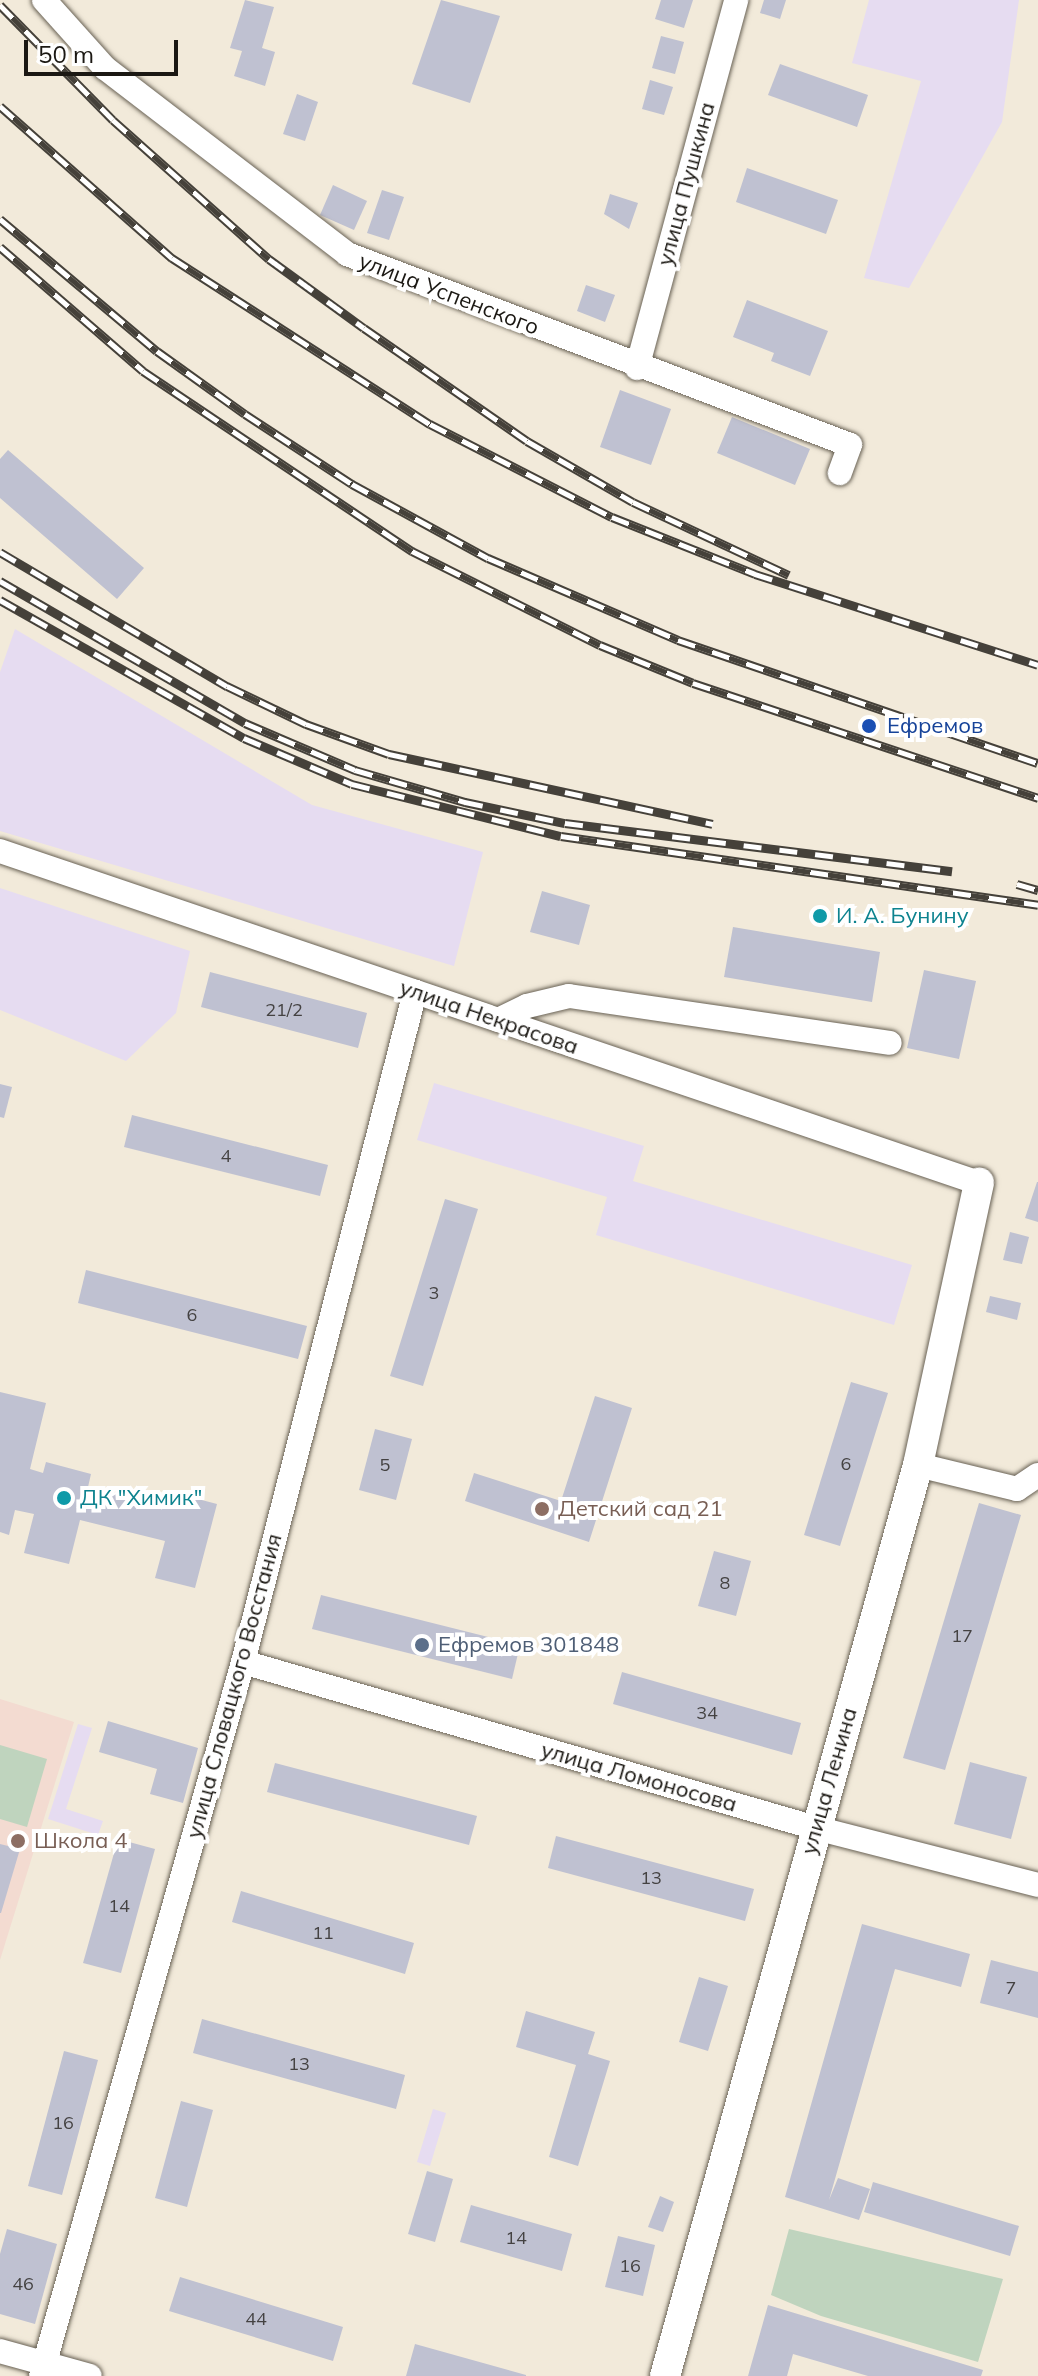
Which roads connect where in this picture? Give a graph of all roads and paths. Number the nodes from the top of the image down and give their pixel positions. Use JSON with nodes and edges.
{"nodes":[{"id":1,"x":44,"y":0,"type":"edge"},
{"id":2,"x":736,"y":0,"type":"edge"},
{"id":3,"x":637,"y":368,"type":"junction"},
{"id":4,"x":840,"y":473,"type":"dead end"},
{"id":5,"x":0,"y":851,"type":"edge"},
{"id":6,"x":415,"y":992,"type":"junction"},
{"id":7,"x":498,"y":1020,"type":"junction"},
{"id":8,"x":890,"y":1043,"type":"dead end"},
{"id":9,"x":979,"y":1183,"type":"joint"},
{"id":10,"x":918,"y":1465,"type":"junction"},
{"id":11,"x":1038,"y":1475,"type":"edge"},
{"id":12,"x":243,"y":1662,"type":"junction"},
{"id":13,"x":816,"y":1828,"type":"junction"},
{"id":14,"x":1038,"y":1885,"type":"edge"},
{"id":15,"x":0,"y":2351,"type":"edge"},
{"id":16,"x":43,"y":2370,"type":"edge"},
{"id":17,"x":90,"y":2376,"type":"edge"},
{"id":18,"x":665,"y":2376,"type":"edge"}],
"edges":[{"from":1,"to":3,"type":"street","name":"улица Успенского"},
{"from":2,"to":3,"type":"street","name":"улица Пушкина"},
{"from":3,"to":4,"type":"street","name":"улица Успенского"},
{"from":5,"to":6,"type":"street","name":"улица Некрасова"},
{"from":6,"to":7,"type":"street","name":"улица Некрасова"},
{"from":6,"to":12,"type":"street","name":"улица Словацкого Восстания"},
{"from":7,"to":8,"type":"street"},
{"from":7,"to":9,"type":"street","name":"улица Некрасова"},
{"from":9,"to":10,"type":"main road","name":"улица Ленина"},
{"from":10,"to":11,"type":"street"},
{"from":10,"to":13,"type":"main road","name":"улица Ленина"},
{"from":12,"to":13,"type":"street","name":"улица Ломоносова"},
{"from":12,"to":16,"type":"street","name":"улица Словацкого Восстания"},
{"from":13,"to":14,"type":"street","name":"улица Ломоносова"},
{"from":13,"to":18,"type":"main road","name":"улица Ленина"},
{"from":15,"to":16,"type":"street"},
{"from":16,"to":17,"type":"street"}]}
